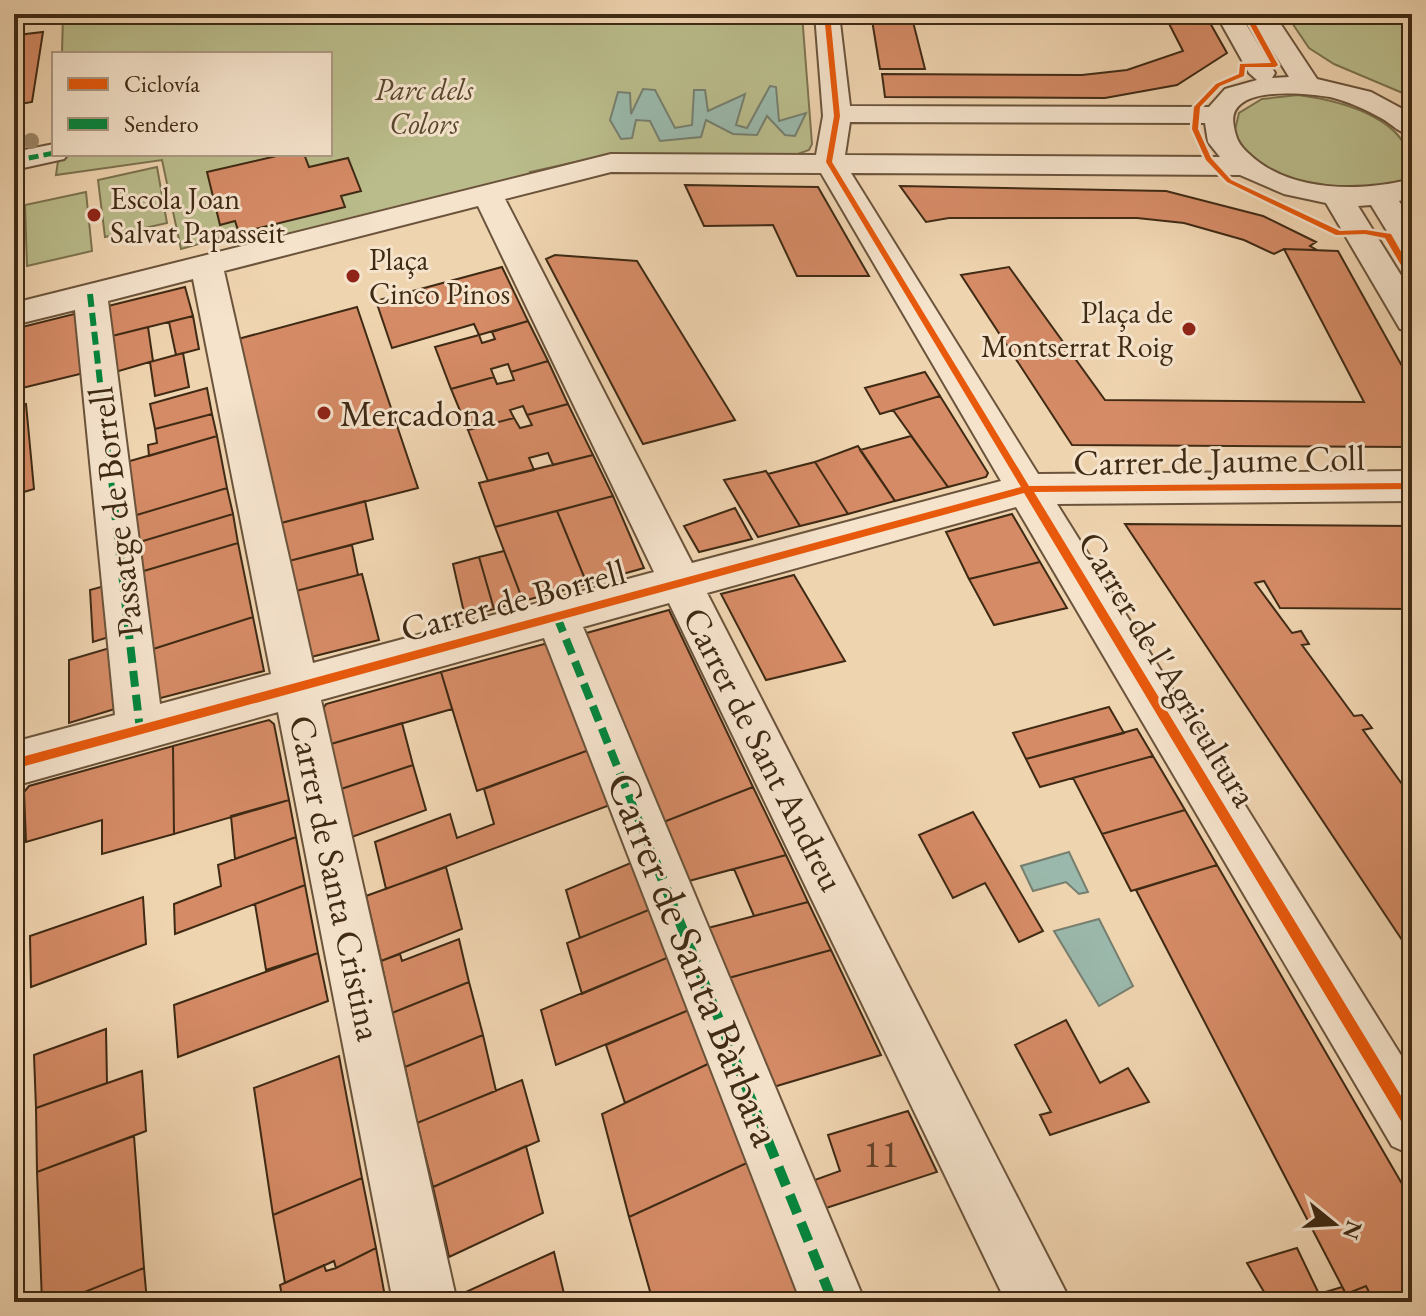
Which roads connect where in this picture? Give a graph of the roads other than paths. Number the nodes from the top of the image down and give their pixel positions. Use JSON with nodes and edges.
{"nodes":[{"id":1,"x":827,"y":14,"type":"edge"},
{"id":2,"x":1228,"y":14,"type":"edge"},
{"id":3,"x":1262,"y":14,"type":"edge"},
{"id":4,"x":1269,"y":85,"type":"junction"},
{"id":5,"x":1307,"y":85,"type":"junction"},
{"id":6,"x":836,"y":114,"type":"junction"},
{"id":7,"x":1218,"y":115,"type":"junction"},
{"id":8,"x":1412,"y":128,"type":"edge"},
{"id":9,"x":52,"y":153,"type":"edge"},
{"id":10,"x":14,"y":161,"type":"edge"},
{"id":11,"x":829,"y":162,"type":"junction"},
{"id":12,"x":1246,"y":166,"type":"junction"},
{"id":13,"x":1412,"y":188,"type":"edge"},
{"id":14,"x":488,"y":196,"type":"junction"},
{"id":15,"x":1338,"y":198,"type":"junction"},
{"id":16,"x":1382,"y":198,"type":"junction"},
{"id":17,"x":1412,"y":247,"type":"edge"},
{"id":18,"x":207,"y":266,"type":"junction"},
{"id":19,"x":90,"y":294,"type":"junction"},
{"id":20,"x":14,"y":314,"type":"edge"},
{"id":21,"x":1412,"y":321,"type":"edge"},
{"id":22,"x":1412,"y":486,"type":"edge"},
{"id":23,"x":1026,"y":489,"type":"junction"},
{"id":24,"x":681,"y":583,"type":"junction"},
{"id":25,"x":557,"y":617,"type":"junction"},
{"id":26,"x":296,"y":687,"type":"junction"},
{"id":27,"x":140,"y":730,"type":"junction"},
{"id":28,"x":14,"y":764,"type":"edge"},
{"id":29,"x":1412,"y":1126,"type":"edge"},
{"id":30,"x":425,"y":1302,"type":"edge"},
{"id":31,"x":833,"y":1302,"type":"edge"},
{"id":32,"x":1039,"y":1302,"type":"edge"}],
"edges":[{"from":1,"to":6,"type":"street"},
{"from":2,"to":4,"type":"street"},
{"from":3,"to":5,"type":"street"},
{"from":4,"to":5,"type":"street"},
{"from":4,"to":7,"type":"street"},
{"from":5,"to":8,"type":"street"},
{"from":6,"to":7,"type":"street"},
{"from":6,"to":11,"type":"street"},
{"from":7,"to":12,"type":"street"},
{"from":9,"to":10,"type":"street"},
{"from":11,"to":12,"type":"street"},
{"from":11,"to":14,"type":"street"},
{"from":11,"to":23,"type":"street","name":"Carrer de l'Agricultura"},
{"from":12,"to":15,"type":"street"},
{"from":13,"to":16,"type":"street"},
{"from":14,"to":18,"type":"street"},
{"from":14,"to":24,"type":"street","name":"Carrer de Sant Andreu"},
{"from":15,"to":16,"type":"street"},
{"from":15,"to":21,"type":"street"},
{"from":16,"to":17,"type":"street"},
{"from":18,"to":19,"type":"street"},
{"from":18,"to":26,"type":"street","name":"Carrer de Santa Cristina"},
{"from":19,"to":20,"type":"street"},
{"from":19,"to":27,"type":"street","name":"Passatge de Borrell"},
{"from":22,"to":23,"type":"street","name":"Carrer de Jaume Coll"},
{"from":23,"to":24,"type":"street","name":"Carrer de Borrell"},
{"from":23,"to":29,"type":"street","name":"Carrer de l'Agricultura"},
{"from":24,"to":25,"type":"street","name":"Carrer de Borrell"},
{"from":24,"to":32,"type":"street","name":"Carrer de Sant Andreu"},
{"from":25,"to":26,"type":"street","name":"Carrer de Borrell"},
{"from":25,"to":31,"type":"street","name":"Carrer de Santa Bàrbara"},
{"from":26,"to":27,"type":"street","name":"Carrer de Borrell"},
{"from":26,"to":30,"type":"street","name":"Carrer de Santa Cristina"},
{"from":27,"to":28,"type":"street","name":"Carrer de Borrell"}]}
